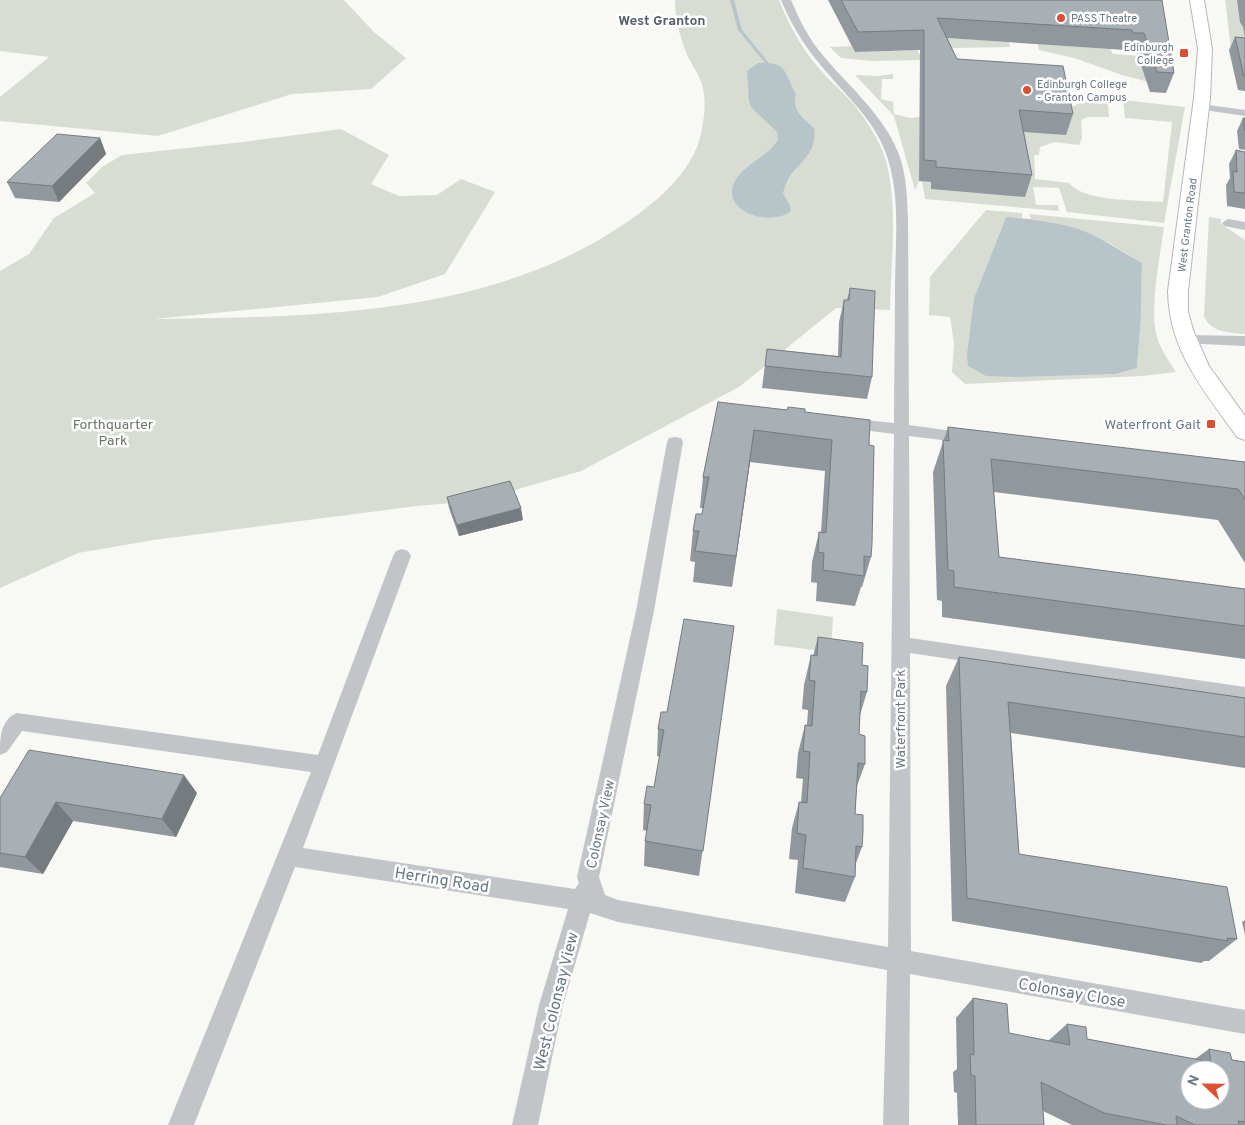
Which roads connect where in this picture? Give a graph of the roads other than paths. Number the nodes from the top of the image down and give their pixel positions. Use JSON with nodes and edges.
{"nodes":[{"id":1,"x":786,"y":0,"type":"edge"},
{"id":2,"x":1197,"y":0,"type":"edge"},
{"id":3,"x":1201,"y":107,"type":"junction"},
{"id":4,"x":1245,"y":113,"type":"edge"},
{"id":5,"x":1228,"y":223,"type":"dead end"},
{"id":6,"x":1245,"y":226,"type":"edge"},
{"id":7,"x":1186,"y":340,"type":"junction"},
{"id":8,"x":1245,"y":341,"type":"edge"},
{"id":9,"x":834,"y":422,"type":"edge"},
{"id":10,"x":902,"y":430,"type":"junction"},
{"id":11,"x":1245,"y":432,"type":"edge"},
{"id":12,"x":981,"y":440,"type":"edge"},
{"id":13,"x":676,"y":442,"type":"dead end"},
{"id":14,"x":402,"y":556,"type":"dead end"},
{"id":15,"x":900,"y":644,"type":"junction"},
{"id":16,"x":1245,"y":695,"type":"edge"},
{"id":17,"x":0,"y":746,"type":"edge"},
{"id":18,"x":324,"y":764,"type":"junction"},
{"id":19,"x":288,"y":856,"type":"junction"},
{"id":20,"x":588,"y":877,"type":"joint"},
{"id":21,"x":589,"y":902,"type":"junction"},
{"id":22,"x":899,"y":962,"type":"junction"},
{"id":23,"x":1245,"y":1022,"type":"edge"},
{"id":24,"x":181,"y":1125,"type":"edge"},
{"id":25,"x":525,"y":1125,"type":"edge"},
{"id":26,"x":896,"y":1125,"type":"edge"}],
"edges":[{"from":1,"to":10,"type":"street","name":"Waterfront Park"},
{"from":2,"to":3,"type":"street","name":"West Granton Road"},
{"from":3,"to":4,"type":"street"},
{"from":3,"to":7,"type":"street","name":"West Granton Road"},
{"from":5,"to":6,"type":"street"},
{"from":7,"to":8,"type":"street"},
{"from":7,"to":11,"type":"street","name":"West Granton Road"},
{"from":9,"to":10,"type":"street"},
{"from":10,"to":12,"type":"street"},
{"from":10,"to":15,"type":"street","name":"Waterfront Park"},
{"from":13,"to":20,"type":"street","name":"Colonsay View"},
{"from":14,"to":18,"type":"street"},
{"from":15,"to":16,"type":"street"},
{"from":15,"to":22,"type":"street","name":"Waterfront Park"},
{"from":17,"to":18,"type":"street"},
{"from":18,"to":19,"type":"street"},
{"from":19,"to":21,"type":"street","name":"Herring Road"},
{"from":19,"to":24,"type":"street"},
{"from":20,"to":21,"type":"street","name":"West Colonsay View"},
{"from":21,"to":22,"type":"street"},
{"from":21,"to":25,"type":"street","name":"West Colonsay View"},
{"from":22,"to":23,"type":"street","name":"Colonsay Close"},
{"from":22,"to":26,"type":"street","name":"Waterfront Park"}]}
